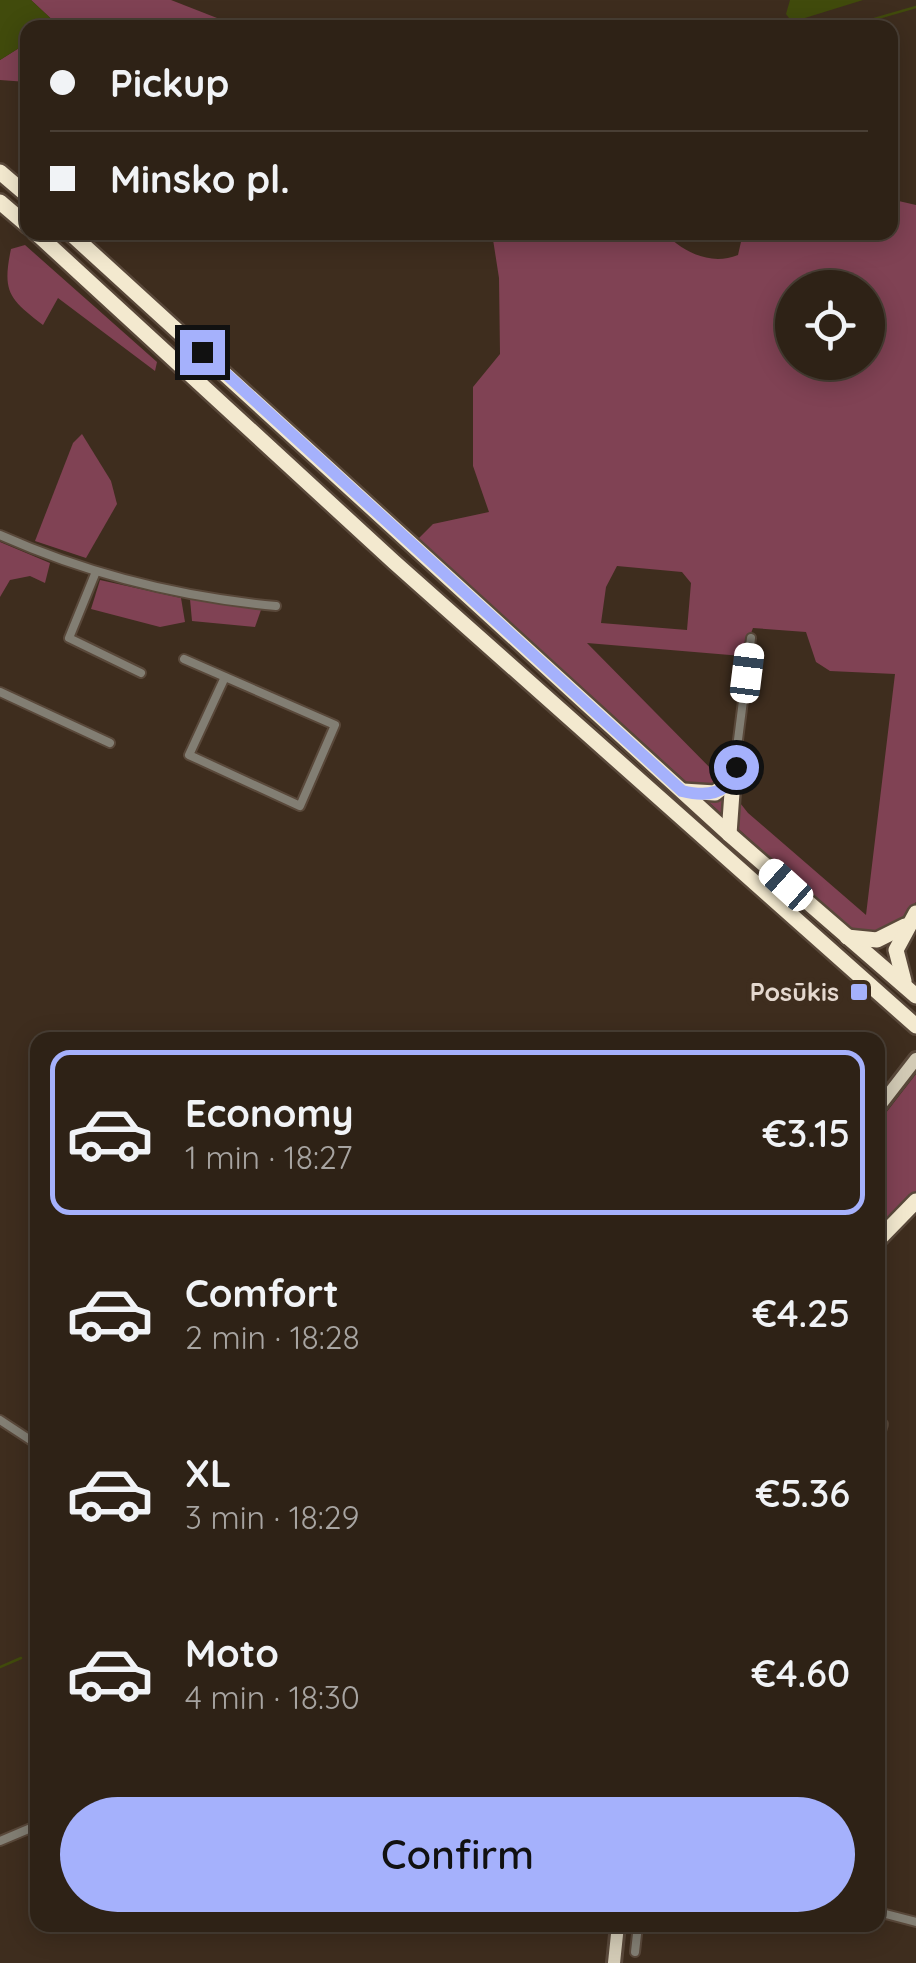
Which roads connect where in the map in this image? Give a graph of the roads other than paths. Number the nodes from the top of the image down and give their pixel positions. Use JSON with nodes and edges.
{"nodes":[{"id":1,"x":0,"y":172,"type":"edge"},
{"id":2,"x":20,"y":189,"type":"edge"},
{"id":3,"x":0,"y":202,"type":"edge"},
{"id":4,"x":20,"y":219,"type":"edge"},
{"id":5,"x":44,"y":240,"type":"edge"},
{"id":6,"x":78,"y":240,"type":"edge"},
{"id":7,"x":0,"y":535,"type":"edge"},
{"id":8,"x":95,"y":574,"type":"junction"},
{"id":9,"x":276,"y":606,"type":"dead end"},
{"id":10,"x":751,"y":638,"type":"dead end"},
{"id":11,"x":184,"y":658,"type":"dead end"},
{"id":12,"x":141,"y":673,"type":"dead end"},
{"id":13,"x":225,"y":677,"type":"junction"},
{"id":14,"x":0,"y":692,"type":"edge"},
{"id":15,"x":110,"y":743,"type":"dead end"},
{"id":16,"x":733,"y":779,"type":"junction"},
{"id":17,"x":682,"y":791,"type":"junction"},
{"id":18,"x":729,"y":834,"type":"junction"},
{"id":19,"x":911,"y":919,"type":"edge"},
{"id":20,"x":844,"y":936,"type":"junction"},
{"id":21,"x":913,"y":993,"type":"edge"},
{"id":22,"x":916,"y":1026,"type":"edge"},
{"id":23,"x":912,"y":1063,"type":"edge"},
{"id":24,"x":885,"y":1099,"type":"edge"},
{"id":25,"x":916,"y":1201,"type":"edge"},
{"id":26,"x":885,"y":1233,"type":"edge"},
{"id":27,"x":0,"y":1420,"type":"edge"},
{"id":28,"x":30,"y":1440,"type":"edge"},
{"id":29,"x":30,"y":1828,"type":"edge"},
{"id":30,"x":0,"y":1841,"type":"edge"},
{"id":31,"x":885,"y":1914,"type":"edge"},
{"id":32,"x":916,"y":1922,"type":"edge"},
{"id":33,"x":617,"y":1932,"type":"edge"},
{"id":34,"x":637,"y":1932,"type":"edge"},
{"id":35,"x":635,"y":1952,"type":"dead end"},
{"id":36,"x":614,"y":1963,"type":"edge"}],
"edges":[{"from":1,"to":2,"type":"highway"},
{"from":3,"to":4,"type":"highway"},
{"from":5,"to":22,"type":"highway"},
{"from":6,"to":17,"type":"highway"},
{"from":7,"to":8,"type":"street"},
{"from":8,"to":9,"type":"street"},
{"from":8,"to":12,"type":"street"},
{"from":10,"to":16,"type":"street"},
{"from":11,"to":13,"type":"street"},
{"from":13,"to":13,"type":"street"},
{"from":14,"to":15,"type":"street"},
{"from":16,"to":17,"type":"highway"},
{"from":16,"to":18,"type":"highway"},
{"from":17,"to":18,"type":"highway"},
{"from":18,"to":20,"type":"highway"},
{"from":19,"to":20,"type":"highway"},
{"from":19,"to":21,"type":"highway"},
{"from":20,"to":21,"type":"highway"},
{"from":23,"to":24,"type":"main road"},
{"from":25,"to":26,"type":"highway"},
{"from":27,"to":28,"type":"street"},
{"from":29,"to":30,"type":"street"},
{"from":31,"to":32,"type":"street"},
{"from":33,"to":36,"type":"main road"},
{"from":34,"to":35,"type":"street"}]}
